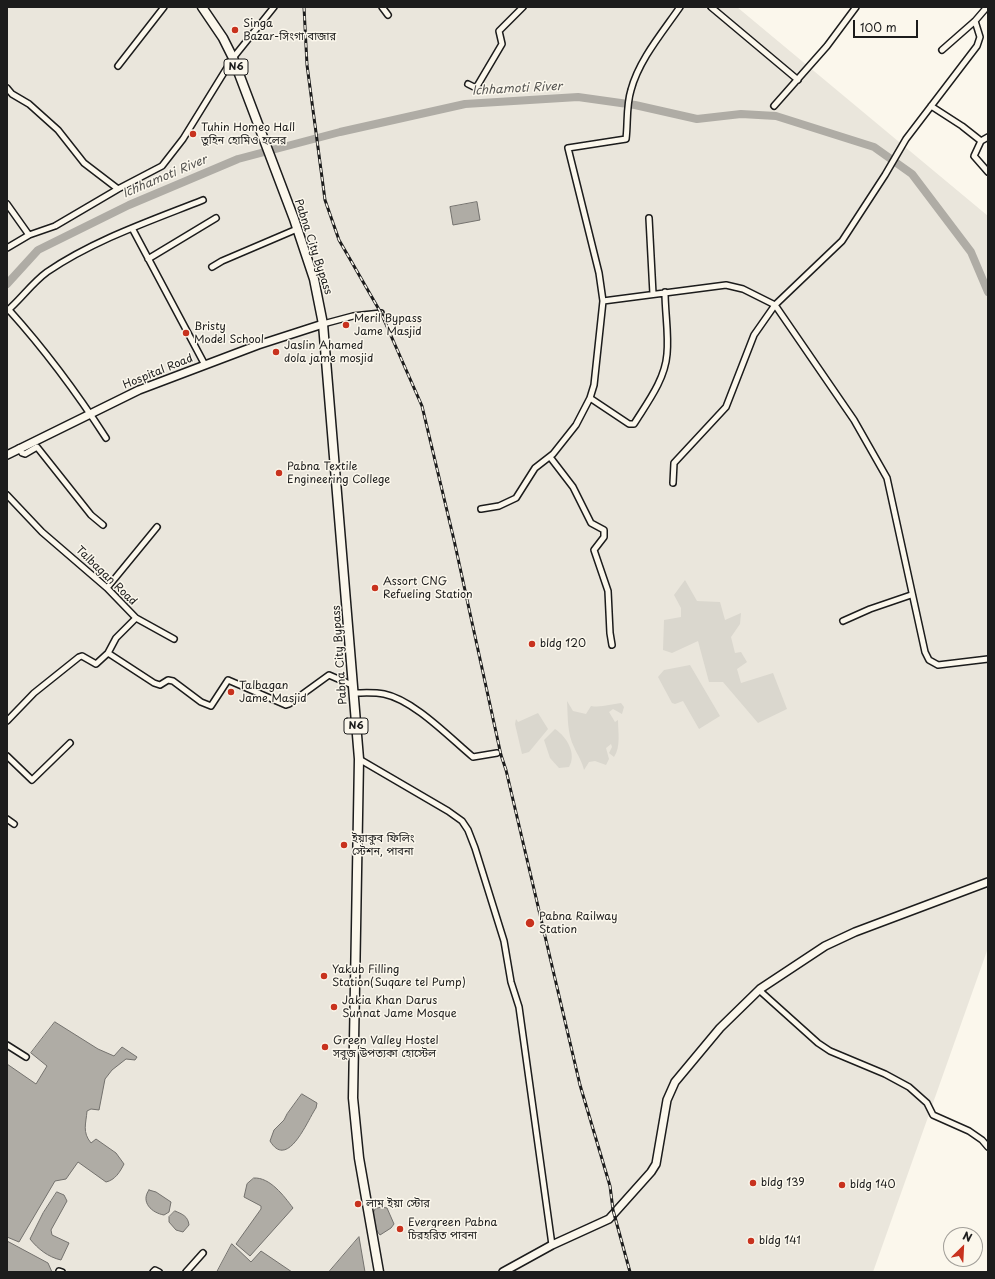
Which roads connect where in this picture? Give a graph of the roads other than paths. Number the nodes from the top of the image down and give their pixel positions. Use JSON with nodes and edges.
{"nodes":[{"id":1,"x":164,"y":7,"type":"edge"},
{"id":2,"x":202,"y":7,"type":"edge"},
{"id":3,"x":274,"y":7,"type":"edge"},
{"id":4,"x":382,"y":7,"type":"edge"},
{"id":5,"x":523,"y":7,"type":"edge"},
{"id":6,"x":680,"y":7,"type":"edge"},
{"id":7,"x":711,"y":7,"type":"edge"},
{"id":8,"x":856,"y":7,"type":"edge"},
{"id":9,"x":987,"y":7,"type":"edge"},
{"id":10,"x":388,"y":14,"type":"dead end"},
{"id":11,"x":975,"y":21,"type":"junction"},
{"id":12,"x":942,"y":50,"type":"dead end"},
{"id":13,"x":233,"y":58,"type":"junction"},
{"id":14,"x":118,"y":66,"type":"dead end"},
{"id":15,"x":798,"y":80,"type":"junction"},
{"id":16,"x":468,"y":84,"type":"dead end"},
{"id":17,"x":7,"y":88,"type":"edge"},
{"id":18,"x":774,"y":106,"type":"dead end"},
{"id":19,"x":931,"y":106,"type":"junction"},
{"id":20,"x":988,"y":137,"type":"edge"},
{"id":21,"x":981,"y":141,"type":"junction"},
{"id":22,"x":988,"y":172,"type":"edge"},
{"id":23,"x":118,"y":189,"type":"junction"},
{"id":24,"x":203,"y":200,"type":"dead end"},
{"id":25,"x":7,"y":204,"type":"edge"},
{"id":26,"x":216,"y":218,"type":"dead end"},
{"id":27,"x":649,"y":218,"type":"dead end"},
{"id":28,"x":132,"y":228,"type":"junction"},
{"id":29,"x":297,"y":229,"type":"junction"},
{"id":30,"x":29,"y":235,"type":"junction"},
{"id":31,"x":7,"y":248,"type":"edge"},
{"id":32,"x":148,"y":259,"type":"junction"},
{"id":33,"x":212,"y":267,"type":"dead end"},
{"id":34,"x":665,"y":292,"type":"junction"},
{"id":35,"x":653,"y":294,"type":"junction"},
{"id":36,"x":603,"y":301,"type":"junction"},
{"id":37,"x":775,"y":305,"type":"junction"},
{"id":38,"x":8,"y":310,"type":"edge"},
{"id":39,"x":381,"y":313,"type":"dead end"},
{"id":40,"x":323,"y":324,"type":"junction"},
{"id":41,"x":205,"y":365,"type":"junction"},
{"id":42,"x":590,"y":398,"type":"junction"},
{"id":43,"x":90,"y":413,"type":"junction"},
{"id":44,"x":106,"y":438,"type":"dead end"},
{"id":45,"x":19,"y":448,"type":"junction"},
{"id":46,"x":7,"y":455,"type":"edge"},
{"id":47,"x":550,"y":457,"type":"junction"},
{"id":48,"x":673,"y":483,"type":"dead end"},
{"id":49,"x":7,"y":495,"type":"edge"},
{"id":50,"x":481,"y":509,"type":"dead end"},
{"id":51,"x":103,"y":525,"type":"dead end"},
{"id":52,"x":157,"y":527,"type":"dead end"},
{"id":53,"x":107,"y":588,"type":"junction"},
{"id":54,"x":911,"y":595,"type":"junction"},
{"id":55,"x":136,"y":618,"type":"junction"},
{"id":56,"x":844,"y":621,"type":"dead end"},
{"id":57,"x":174,"y":638,"type":"dead end"},
{"id":58,"x":612,"y":645,"type":"dead end"},
{"id":59,"x":108,"y":653,"type":"junction"},
{"id":60,"x":988,"y":659,"type":"edge"},
{"id":61,"x":352,"y":689,"type":"junction"},
{"id":62,"x":7,"y":721,"type":"edge"},
{"id":63,"x":70,"y":743,"type":"dead end"},
{"id":64,"x":498,"y":753,"type":"dead end"},
{"id":65,"x":7,"y":756,"type":"edge"},
{"id":66,"x":359,"y":759,"type":"junction"},
{"id":67,"x":7,"y":819,"type":"edge"},
{"id":68,"x":14,"y":824,"type":"dead end"},
{"id":69,"x":988,"y":882,"type":"edge"},
{"id":70,"x":759,"y":990,"type":"junction"},
{"id":71,"x":7,"y":1045,"type":"edge"},
{"id":72,"x":26,"y":1057,"type":"dead end"},
{"id":73,"x":988,"y":1148,"type":"edge"},
{"id":74,"x":552,"y":1245,"type":"junction"},
{"id":75,"x":203,"y":1253,"type":"dead end"},
{"id":76,"x":153,"y":1272,"type":"edge"},
{"id":77,"x":159,"y":1272,"type":"edge"},
{"id":78,"x":186,"y":1272,"type":"edge"},
{"id":79,"x":379,"y":1272,"type":"edge"},
{"id":80,"x":503,"y":1272,"type":"edge"}],
"edges":[{"from":1,"to":14,"type":"street"},
{"from":2,"to":13,"type":"highway","number":"N6"},
{"from":3,"to":13,"type":"street"},
{"from":4,"to":10,"type":"street"},
{"from":5,"to":16,"type":"street"},
{"from":6,"to":36,"type":"street"},
{"from":7,"to":15,"type":"street"},
{"from":8,"to":15,"type":"street"},
{"from":9,"to":11,"type":"street"},
{"from":11,"to":12,"type":"street"},
{"from":11,"to":19,"type":"street"},
{"from":13,"to":23,"type":"street"},
{"from":13,"to":29,"type":"highway","name":"Pabna City Bypass","number":"N6"},
{"from":15,"to":18,"type":"street"},
{"from":17,"to":23,"type":"street"},
{"from":19,"to":21,"type":"street"},
{"from":19,"to":37,"type":"street"},
{"from":20,"to":21,"type":"street"},
{"from":21,"to":22,"type":"street"},
{"from":23,"to":30,"type":"street"},
{"from":24,"to":28,"type":"street"},
{"from":25,"to":30,"type":"street"},
{"from":26,"to":32,"type":"street"},
{"from":27,"to":35,"type":"street"},
{"from":28,"to":32,"type":"street"},
{"from":28,"to":38,"type":"street"},
{"from":29,"to":33,"type":"street"},
{"from":29,"to":40,"type":"highway","name":"Pabna City Bypass","number":"N6"},
{"from":30,"to":31,"type":"street"},
{"from":32,"to":41,"type":"street"},
{"from":34,"to":35,"type":"street"},
{"from":34,"to":37,"type":"street"},
{"from":34,"to":42,"type":"street"},
{"from":35,"to":36,"type":"street"},
{"from":36,"to":42,"type":"street"},
{"from":37,"to":48,"type":"street"},
{"from":37,"to":54,"type":"street"},
{"from":38,"to":43,"type":"street"},
{"from":39,"to":40,"type":"street"},
{"from":40,"to":41,"type":"main road","name":"Hospital Road"},
{"from":40,"to":61,"type":"highway","name":"Pabna City Bypass","number":"N6"},
{"from":41,"to":43,"type":"main road","name":"Hospital Road"},
{"from":42,"to":47,"type":"street"},
{"from":43,"to":44,"type":"street"},
{"from":43,"to":45,"type":"main road","name":"Hospital Road"},
{"from":45,"to":46,"type":"main road","name":"Hospital Road"},
{"from":45,"to":51,"type":"street"},
{"from":47,"to":50,"type":"street"},
{"from":47,"to":58,"type":"street"},
{"from":49,"to":53,"type":"street","name":"Talbagan Road"},
{"from":52,"to":53,"type":"street"},
{"from":53,"to":55,"type":"street","name":"Talbagan Road"},
{"from":54,"to":56,"type":"street"},
{"from":54,"to":60,"type":"street"},
{"from":55,"to":57,"type":"street"},
{"from":55,"to":59,"type":"street","name":"Talbagan Road"},
{"from":59,"to":61,"type":"street"},
{"from":59,"to":62,"type":"street"},
{"from":61,"to":64,"type":"street"},
{"from":61,"to":66,"type":"highway","name":"Pabna City Bypass","number":"N6"},
{"from":63,"to":65,"type":"street"},
{"from":66,"to":74,"type":"street"},
{"from":66,"to":79,"type":"highway","name":"Pabna City Bypass","number":"N6"},
{"from":67,"to":68,"type":"street"},
{"from":69,"to":70,"type":"main road"},
{"from":70,"to":73,"type":"street"},
{"from":70,"to":74,"type":"main road"},
{"from":71,"to":72,"type":"street"},
{"from":74,"to":80,"type":"main road"},
{"from":75,"to":78,"type":"street"},
{"from":76,"to":77,"type":"street"}]}
